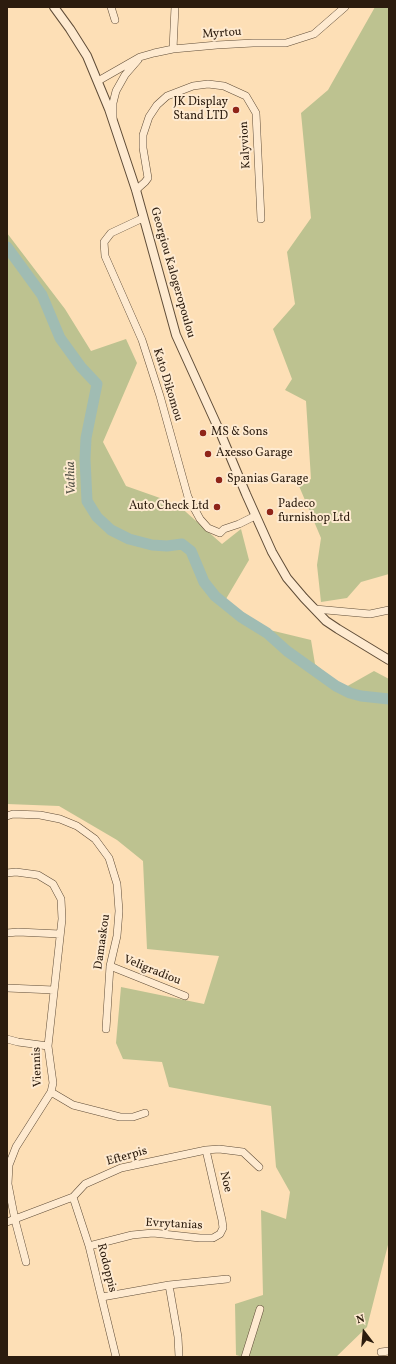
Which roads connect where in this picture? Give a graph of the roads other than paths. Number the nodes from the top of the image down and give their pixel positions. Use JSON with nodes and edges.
{"nodes":[{"id":1,"x":54,"y":7,"type":"edge"},
{"id":2,"x":111,"y":7,"type":"edge"},
{"id":3,"x":175,"y":7,"type":"edge"},
{"id":4,"x":345,"y":7,"type":"edge"},
{"id":5,"x":115,"y":20,"type":"dead end"},
{"id":6,"x":173,"y":49,"type":"junction"},
{"id":7,"x":140,"y":57,"type":"junction"},
{"id":8,"x":98,"y":81,"type":"junction"},
{"id":9,"x":113,"y":121,"type":"junction"},
{"id":10,"x":136,"y":190,"type":"junction"},
{"id":11,"x":143,"y":218,"type":"junction"},
{"id":12,"x":261,"y":219,"type":"dead end"},
{"id":13,"x":255,"y":516,"type":"junction"},
{"id":14,"x":314,"y":609,"type":"junction"},
{"id":15,"x":389,"y":610,"type":"edge"},
{"id":16,"x":389,"y":660,"type":"edge"},
{"id":17,"x":7,"y":816,"type":"edge"},
{"id":18,"x":7,"y":874,"type":"edge"},
{"id":19,"x":7,"y":933,"type":"edge"},
{"id":20,"x":60,"y":934,"type":"junction"},
{"id":21,"x":110,"y":966,"type":"junction"},
{"id":22,"x":7,"y":988,"type":"edge"},
{"id":23,"x":54,"y":990,"type":"junction"},
{"id":24,"x":185,"y":996,"type":"dead end"},
{"id":25,"x":106,"y":1029,"type":"dead end"},
{"id":26,"x":7,"y":1039,"type":"edge"},
{"id":27,"x":48,"y":1046,"type":"junction"},
{"id":28,"x":51,"y":1092,"type":"junction"},
{"id":29,"x":145,"y":1113,"type":"dead end"},
{"id":30,"x":206,"y":1150,"type":"junction"},
{"id":31,"x":259,"y":1167,"type":"dead end"},
{"id":32,"x":73,"y":1197,"type":"junction"},
{"id":33,"x":15,"y":1220,"type":"junction"},
{"id":34,"x":222,"y":1220,"type":"joint"},
{"id":35,"x":7,"y":1222,"type":"edge"},
{"id":36,"x":89,"y":1246,"type":"junction"},
{"id":37,"x":26,"y":1262,"type":"dead end"},
{"id":38,"x":227,"y":1279,"type":"dead end"},
{"id":39,"x":169,"y":1285,"type":"junction"},
{"id":40,"x":102,"y":1297,"type":"junction"},
{"id":41,"x":260,"y":1309,"type":"dead end"},
{"id":42,"x":116,"y":1357,"type":"edge"},
{"id":43,"x":179,"y":1357,"type":"edge"},
{"id":44,"x":245,"y":1357,"type":"edge"}],
"edges":[{"from":1,"to":8,"type":"street","name":"Georgiou Kalogeropoulou"},
{"from":2,"to":5,"type":"street"},
{"from":3,"to":6,"type":"street"},
{"from":4,"to":6,"type":"street","name":"Myrtou"},
{"from":6,"to":7,"type":"street","name":"Myrtou"},
{"from":7,"to":8,"type":"street","name":"Myrtou"},
{"from":7,"to":9,"type":"street"},
{"from":8,"to":9,"type":"street","name":"Georgiou Kalogeropoulou"},
{"from":9,"to":10,"type":"street","name":"Georgiou Kalogeropoulou"},
{"from":10,"to":11,"type":"street","name":"Georgiou Kalogeropoulou"},
{"from":10,"to":12,"type":"street","name":"Kalyvion"},
{"from":11,"to":13,"type":"street","name":"Georgiou Kalogeropoulou"},
{"from":11,"to":13,"type":"street","name":"Kato Dikomou"},
{"from":13,"to":14,"type":"street","name":"Georgiou Kalogeropoulou"},
{"from":14,"to":15,"type":"street"},
{"from":14,"to":16,"type":"street","name":"Georgiou Kalogeropoulou"},
{"from":17,"to":21,"type":"street","name":"Damaskou"},
{"from":18,"to":20,"type":"street","name":"Viennis"},
{"from":19,"to":20,"type":"street"},
{"from":20,"to":23,"type":"street","name":"Viennis"},
{"from":21,"to":24,"type":"street","name":"Veligradiou"},
{"from":21,"to":25,"type":"street","name":"Damaskou"},
{"from":22,"to":23,"type":"street"},
{"from":23,"to":27,"type":"street","name":"Viennis"},
{"from":26,"to":27,"type":"street"},
{"from":27,"to":28,"type":"street","name":"Viennis"},
{"from":28,"to":29,"type":"street"},
{"from":28,"to":33,"type":"street","name":"Viennis"},
{"from":30,"to":31,"type":"street","name":"Efterpis"},
{"from":30,"to":32,"type":"street","name":"Efterpis"},
{"from":30,"to":34,"type":"street","name":"Noe"},
{"from":32,"to":33,"type":"street","name":"Efterpis"},
{"from":32,"to":36,"type":"street","name":"Rodoppis"},
{"from":33,"to":35,"type":"street","name":"Efterpis"},
{"from":33,"to":37,"type":"street","name":"Viennis"},
{"from":34,"to":36,"type":"street","name":"Evrytanias"},
{"from":36,"to":40,"type":"street","name":"Rodoppis"},
{"from":38,"to":39,"type":"street"},
{"from":39,"to":40,"type":"street"},
{"from":39,"to":43,"type":"street"},
{"from":40,"to":42,"type":"street","name":"Rodoppis"},
{"from":41,"to":44,"type":"street"}]}
